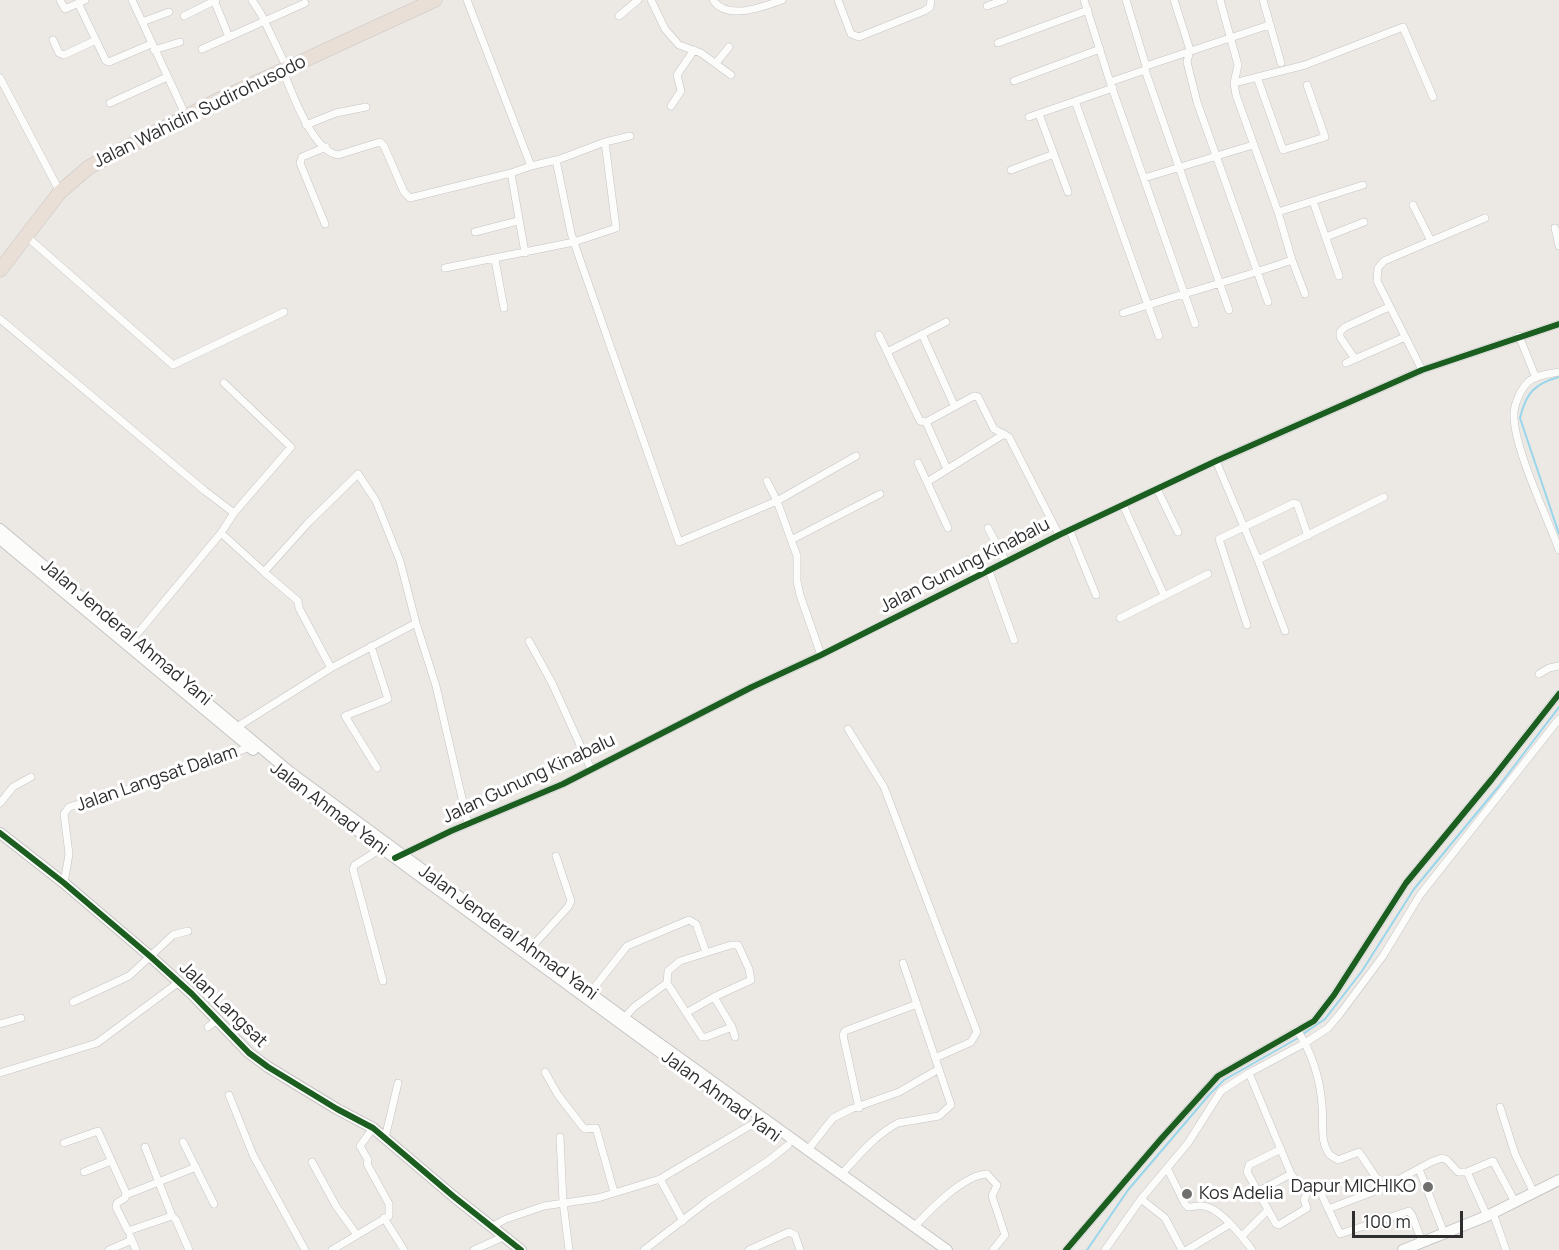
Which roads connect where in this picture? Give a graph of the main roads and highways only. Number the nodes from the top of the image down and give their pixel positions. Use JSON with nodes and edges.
{"nodes":[{"id":1,"x":435,"y":0,"type":"edge"},
{"id":2,"x":0,"y":270,"type":"edge"},
{"id":3,"x":0,"y":529,"type":"edge"},
{"id":4,"x":0,"y":539,"type":"edge"},
{"id":5,"x":52,"y":577,"type":"junction"},
{"id":6,"x":1,"y":836,"type":"edge"},
{"id":7,"x":398,"y":856,"type":"junction"},
{"id":8,"x":617,"y":1016,"type":"junction"},
{"id":9,"x":702,"y":1079,"type":"junction"},
{"id":10,"x":1559,"y":1180,"type":"edge"},
{"id":11,"x":521,"y":1250,"type":"edge"},
{"id":12,"x":935,"y":1250,"type":"edge"},
{"id":13,"x":947,"y":1250,"type":"edge"},
{"id":14,"x":1403,"y":1250,"type":"edge"}],
"edges":[{"from":1,"to":2,"type":"highway","name":"Jalan Wahidin Sudirohusodo"},
{"from":3,"to":5,"type":"main road","name":"Jalan Jenderal Ahmad Yani"},
{"from":4,"to":5,"type":"main road","name":"Jalan Ahmad Yani"},
{"from":5,"to":7,"type":"main road","name":"Jalan Jenderal Ahmad Yani"},
{"from":5,"to":7,"type":"main road","name":"Jalan Ahmad Yani"},
{"from":6,"to":11,"type":"main road","name":"Jalan Langsat"},
{"from":7,"to":8,"type":"main road","name":"Jalan Ahmad Yani"},
{"from":7,"to":8,"type":"main road","name":"Jalan Jenderal Ahmad Yani"},
{"from":8,"to":9,"type":"main road","name":"Jalan Ahmad Yani"},
{"from":9,"to":12,"type":"main road","name":"Jalan Ahmad Yani"},
{"from":9,"to":13,"type":"main road"},
{"from":10,"to":14,"type":"main road"}]}
